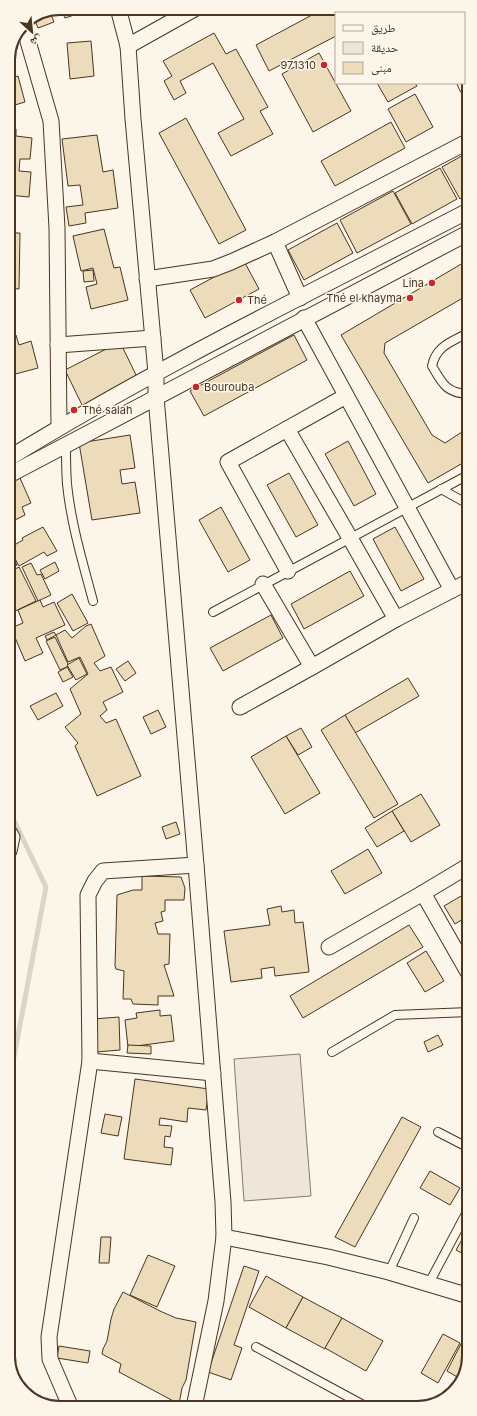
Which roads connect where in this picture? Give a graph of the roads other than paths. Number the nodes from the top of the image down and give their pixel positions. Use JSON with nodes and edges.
{"nodes":[{"id":1,"x":120,"y":15,"type":"edge"},
{"id":2,"x":183,"y":15,"type":"edge"},
{"id":3,"x":25,"y":32,"type":"edge"},
{"id":4,"x":128,"y":46,"type":"junction"},
{"id":5,"x":462,"y":145,"type":"edge"},
{"id":6,"x":462,"y":213,"type":"edge"},
{"id":7,"x":462,"y":235,"type":"edge"},
{"id":8,"x":275,"y":242,"type":"junction"},
{"id":9,"x":147,"y":279,"type":"junction"},
{"id":10,"x":300,"y":298,"type":"junction"},
{"id":11,"x":304,"y":318,"type":"junction"},
{"id":12,"x":462,"y":336,"type":"edge"},
{"id":13,"x":152,"y":338,"type":"junction"},
{"id":14,"x":58,"y":345,"type":"junction"},
{"id":15,"x":156,"y":373,"type":"junction"},
{"id":16,"x":462,"y":394,"type":"edge"},
{"id":17,"x":346,"y":396,"type":"junction"},
{"id":18,"x":156,"y":397,"type":"junction"},
{"id":19,"x":59,"y":427,"type":"junction"},
{"id":20,"x":287,"y":429,"type":"junction"},
{"id":21,"x":66,"y":444,"type":"junction"},
{"id":22,"x":15,"y":454,"type":"edge"},
{"id":23,"x":15,"y":472,"type":"edge"},
{"id":24,"x":462,"y":478,"type":"edge"},
{"id":25,"x":441,"y":489,"type":"junction"},
{"id":26,"x":462,"y":501,"type":"edge"},
{"id":27,"x":407,"y":508,"type":"junction"},
{"id":28,"x":350,"y":538,"type":"junction"},
{"id":29,"x":288,"y":571,"type":"junction"},
{"id":30,"x":263,"y":584,"type":"junction"},
{"id":31,"x":462,"y":585,"type":"edge"},
{"id":32,"x":452,"y":590,"type":"junction"},
{"id":33,"x":93,"y":601,"type":"dead end"},
{"id":34,"x":213,"y":612,"type":"dead end"},
{"id":35,"x":396,"y":619,"type":"junction"},
{"id":36,"x":312,"y":668,"type":"junction"},
{"id":37,"x":240,"y":707,"type":"dead end"},
{"id":38,"x":196,"y":865,"type":"junction"},
{"id":39,"x":462,"y":870,"type":"edge"},
{"id":40,"x":423,"y":893,"type":"junction"},
{"id":41,"x":330,"y":948,"type":"dead end"},
{"id":42,"x":462,"y":950,"type":"edge"},
{"id":43,"x":462,"y":1012,"type":"edge"},
{"id":44,"x":332,"y":1052,"type":"dead end"},
{"id":45,"x":90,"y":1061,"type":"junction"},
{"id":46,"x":213,"y":1073,"type":"junction"},
{"id":47,"x":438,"y":1132,"type":"dead end"},
{"id":48,"x":462,"y":1144,"type":"edge"},
{"id":49,"x":414,"y":1218,"type":"dead end"},
{"id":50,"x":462,"y":1221,"type":"edge"},
{"id":51,"x":224,"y":1237,"type":"junction"},
{"id":52,"x":389,"y":1272,"type":"junction"},
{"id":53,"x":428,"y":1285,"type":"junction"},
{"id":54,"x":462,"y":1294,"type":"edge"},
{"id":55,"x":256,"y":1347,"type":"dead end"},
{"id":56,"x":68,"y":1401,"type":"edge"},
{"id":57,"x":195,"y":1401,"type":"edge"},
{"id":58,"x":356,"y":1401,"type":"edge"}],
"edges":[{"from":1,"to":4,"type":"street"},
{"from":2,"to":4,"type":"street"},
{"from":3,"to":14,"type":"street"},
{"from":4,"to":9,"type":"street"},
{"from":5,"to":8,"type":"street"},
{"from":6,"to":10,"type":"street"},
{"from":7,"to":11,"type":"street"},
{"from":8,"to":9,"type":"street"},
{"from":8,"to":10,"type":"street"},
{"from":9,"to":13,"type":"street"},
{"from":10,"to":15,"type":"street"},
{"from":11,"to":17,"type":"street"},
{"from":11,"to":18,"type":"street"},
{"from":12,"to":16,"type":"lane"},
{"from":13,"to":14,"type":"street"},
{"from":13,"to":15,"type":"street"},
{"from":14,"to":19,"type":"street"},
{"from":15,"to":18,"type":"street"},
{"from":15,"to":19,"type":"street"},
{"from":17,"to":20,"type":"street"},
{"from":17,"to":27,"type":"street"},
{"from":18,"to":21,"type":"street"},
{"from":18,"to":38,"type":"street"},
{"from":19,"to":22,"type":"street"},
{"from":20,"to":28,"type":"street"},
{"from":20,"to":29,"type":"street"},
{"from":21,"to":23,"type":"street"},
{"from":21,"to":33,"type":"lane"},
{"from":24,"to":25,"type":"lane"},
{"from":25,"to":26,"type":"lane"},
{"from":25,"to":27,"type":"lane"},
{"from":27,"to":28,"type":"lane"},
{"from":27,"to":32,"type":"street"},
{"from":28,"to":29,"type":"lane"},
{"from":28,"to":35,"type":"street"},
{"from":29,"to":30,"type":"lane"},
{"from":30,"to":34,"type":"lane"},
{"from":30,"to":36,"type":"street"},
{"from":31,"to":32,"type":"street"},
{"from":32,"to":35,"type":"street"},
{"from":35,"to":36,"type":"street"},
{"from":36,"to":37,"type":"street"},
{"from":38,"to":45,"type":"street"},
{"from":38,"to":46,"type":"street"},
{"from":39,"to":40,"type":"street"},
{"from":40,"to":41,"type":"street"},
{"from":40,"to":42,"type":"street"},
{"from":43,"to":44,"type":"lane"},
{"from":45,"to":46,"type":"street"},
{"from":45,"to":56,"type":"street"},
{"from":46,"to":51,"type":"street"},
{"from":47,"to":48,"type":"lane"},
{"from":49,"to":52,"type":"lane"},
{"from":50,"to":53,"type":"lane"},
{"from":51,"to":52,"type":"street"},
{"from":51,"to":57,"type":"street"},
{"from":52,"to":53,"type":"street"},
{"from":53,"to":54,"type":"street"},
{"from":55,"to":58,"type":"lane"}]}
